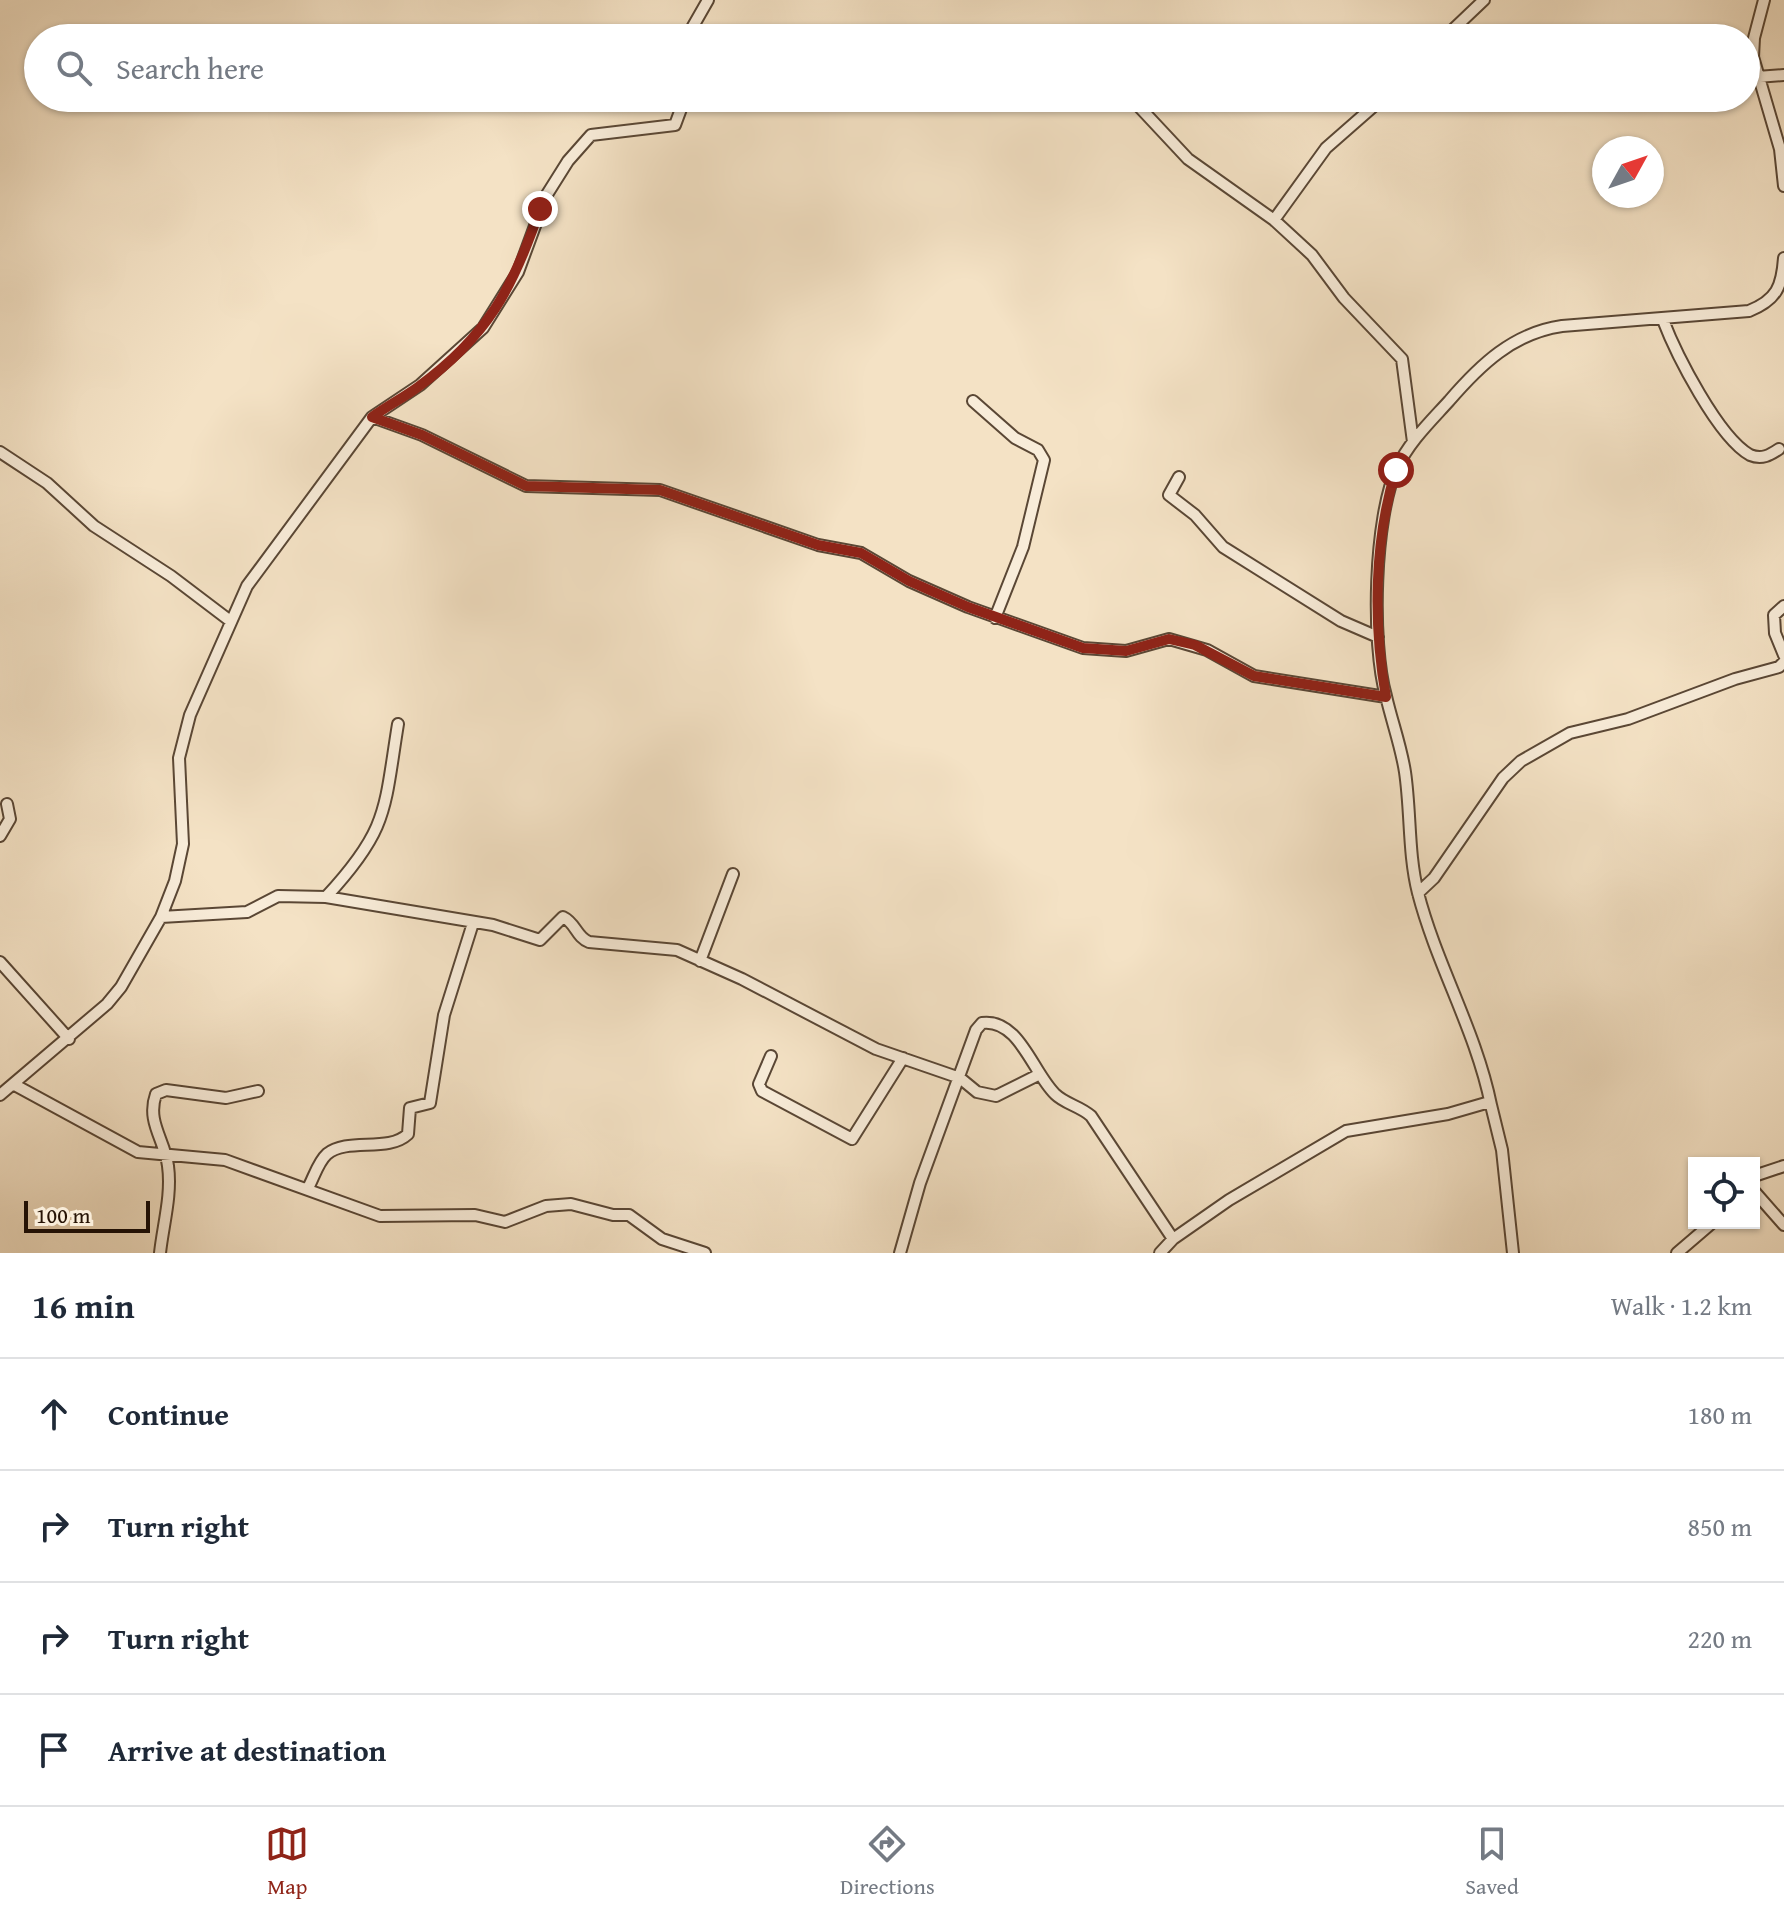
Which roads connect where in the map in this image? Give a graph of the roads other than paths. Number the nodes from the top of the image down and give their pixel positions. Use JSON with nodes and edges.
{"nodes":[{"id":1,"x":708,"y":0,"type":"edge"},
{"id":2,"x":1484,"y":0,"type":"edge"},
{"id":3,"x":1764,"y":0,"type":"edge"},
{"id":4,"x":694,"y":24,"type":"edge"},
{"id":5,"x":1459,"y":24,"type":"edge"},
{"id":6,"x":1758,"y":24,"type":"edge"},
{"id":7,"x":1784,"y":75,"type":"edge"},
{"id":8,"x":1760,"y":77,"type":"edge"},
{"id":9,"x":1760,"y":86,"type":"edge"},
{"id":10,"x":680,"y":112,"type":"edge"},
{"id":11,"x":1144,"y":112,"type":"edge"},
{"id":12,"x":1367,"y":112,"type":"edge"},
{"id":13,"x":1784,"y":186,"type":"edge"},
{"id":14,"x":1274,"y":220,"type":"junction"},
{"id":15,"x":1784,"y":258,"type":"edge"},
{"id":16,"x":1783,"y":286,"type":"edge"},
{"id":17,"x":1663,"y":320,"type":"junction"},
{"id":18,"x":973,"y":401,"type":"dead end"},
{"id":19,"x":372,"y":417,"type":"junction"},
{"id":20,"x":1413,"y":442,"type":"junction"},
{"id":21,"x":1779,"y":449,"type":"dead end"},
{"id":22,"x":0,"y":452,"type":"edge"},
{"id":23,"x":1179,"y":477,"type":"dead end"},
{"id":24,"x":1784,"y":606,"type":"edge"},
{"id":25,"x":995,"y":618,"type":"junction"},
{"id":26,"x":229,"y":620,"type":"junction"},
{"id":27,"x":1378,"y":637,"type":"junction"},
{"id":28,"x":1784,"y":655,"type":"edge"},
{"id":29,"x":1784,"y":662,"type":"edge"},
{"id":30,"x":1386,"y":697,"type":"junction"},
{"id":31,"x":398,"y":724,"type":"dead end"},
{"id":32,"x":7,"y":804,"type":"dead end"},
{"id":33,"x":0,"y":836,"type":"edge"},
{"id":34,"x":733,"y":874,"type":"dead end"},
{"id":35,"x":1418,"y":893,"type":"junction"},
{"id":36,"x":326,"y":897,"type":"junction"},
{"id":37,"x":161,"y":917,"type":"junction"},
{"id":38,"x":473,"y":923,"type":"junction"},
{"id":39,"x":700,"y":961,"type":"junction"},
{"id":40,"x":0,"y":962,"type":"edge"},
{"id":41,"x":69,"y":1039,"type":"junction"},
{"id":42,"x":771,"y":1056,"type":"dead end"},
{"id":43,"x":903,"y":1058,"type":"junction"},
{"id":44,"x":1040,"y":1074,"type":"junction"},
{"id":45,"x":960,"y":1078,"type":"junction"},
{"id":46,"x":13,"y":1084,"type":"junction"},
{"id":47,"x":258,"y":1091,"type":"dead end"},
{"id":48,"x":0,"y":1095,"type":"edge"},
{"id":49,"x":1491,"y":1105,"type":"junction"},
{"id":50,"x":166,"y":1158,"type":"junction"},
{"id":51,"x":1784,"y":1166,"type":"edge"},
{"id":52,"x":1760,"y":1174,"type":"edge"},
{"id":53,"x":308,"y":1188,"type":"junction"},
{"id":54,"x":1760,"y":1198,"type":"edge"},
{"id":55,"x":1784,"y":1225,"type":"edge"},
{"id":56,"x":1705,"y":1229,"type":"edge"},
{"id":57,"x":1173,"y":1239,"type":"junction"},
{"id":58,"x":160,"y":1253,"type":"edge"},
{"id":59,"x":705,"y":1253,"type":"edge"},
{"id":60,"x":900,"y":1253,"type":"edge"},
{"id":61,"x":1160,"y":1253,"type":"edge"},
{"id":62,"x":1513,"y":1253,"type":"edge"},
{"id":63,"x":1677,"y":1253,"type":"edge"}],
"edges":[{"from":1,"to":4,"type":"street"},
{"from":2,"to":5,"type":"street"},
{"from":3,"to":6,"type":"street"},
{"from":7,"to":8,"type":"street"},
{"from":9,"to":13,"type":"street"},
{"from":10,"to":19,"type":"street"},
{"from":11,"to":14,"type":"street"},
{"from":12,"to":14,"type":"street"},
{"from":14,"to":20,"type":"street"},
{"from":15,"to":16,"type":"street"},
{"from":16,"to":17,"type":"street"},
{"from":17,"to":20,"type":"street"},
{"from":17,"to":21,"type":"street"},
{"from":18,"to":25,"type":"street"},
{"from":19,"to":25,"type":"street"},
{"from":19,"to":26,"type":"street"},
{"from":20,"to":27,"type":"street"},
{"from":22,"to":26,"type":"street"},
{"from":23,"to":27,"type":"street"},
{"from":24,"to":28,"type":"street"},
{"from":25,"to":30,"type":"street"},
{"from":26,"to":37,"type":"street"},
{"from":27,"to":30,"type":"street"},
{"from":29,"to":35,"type":"street"},
{"from":30,"to":35,"type":"street"},
{"from":31,"to":36,"type":"street"},
{"from":32,"to":33,"type":"street"},
{"from":34,"to":39,"type":"street"},
{"from":35,"to":49,"type":"street"},
{"from":36,"to":37,"type":"street"},
{"from":36,"to":38,"type":"street"},
{"from":37,"to":41,"type":"street"},
{"from":38,"to":39,"type":"street"},
{"from":38,"to":53,"type":"street"},
{"from":39,"to":43,"type":"street"},
{"from":40,"to":41,"type":"street"},
{"from":41,"to":46,"type":"street"},
{"from":42,"to":43,"type":"street"},
{"from":43,"to":45,"type":"street"},
{"from":44,"to":45,"type":"street"},
{"from":44,"to":45,"type":"street"},
{"from":44,"to":57,"type":"street"},
{"from":45,"to":60,"type":"street"},
{"from":46,"to":48,"type":"street"},
{"from":46,"to":50,"type":"street"},
{"from":47,"to":50,"type":"street"},
{"from":49,"to":57,"type":"street"},
{"from":49,"to":62,"type":"street"},
{"from":50,"to":53,"type":"street"},
{"from":50,"to":58,"type":"street"},
{"from":51,"to":52,"type":"street"},
{"from":53,"to":59,"type":"street"},
{"from":54,"to":55,"type":"street"},
{"from":56,"to":63,"type":"street"},
{"from":57,"to":61,"type":"street"}]}
